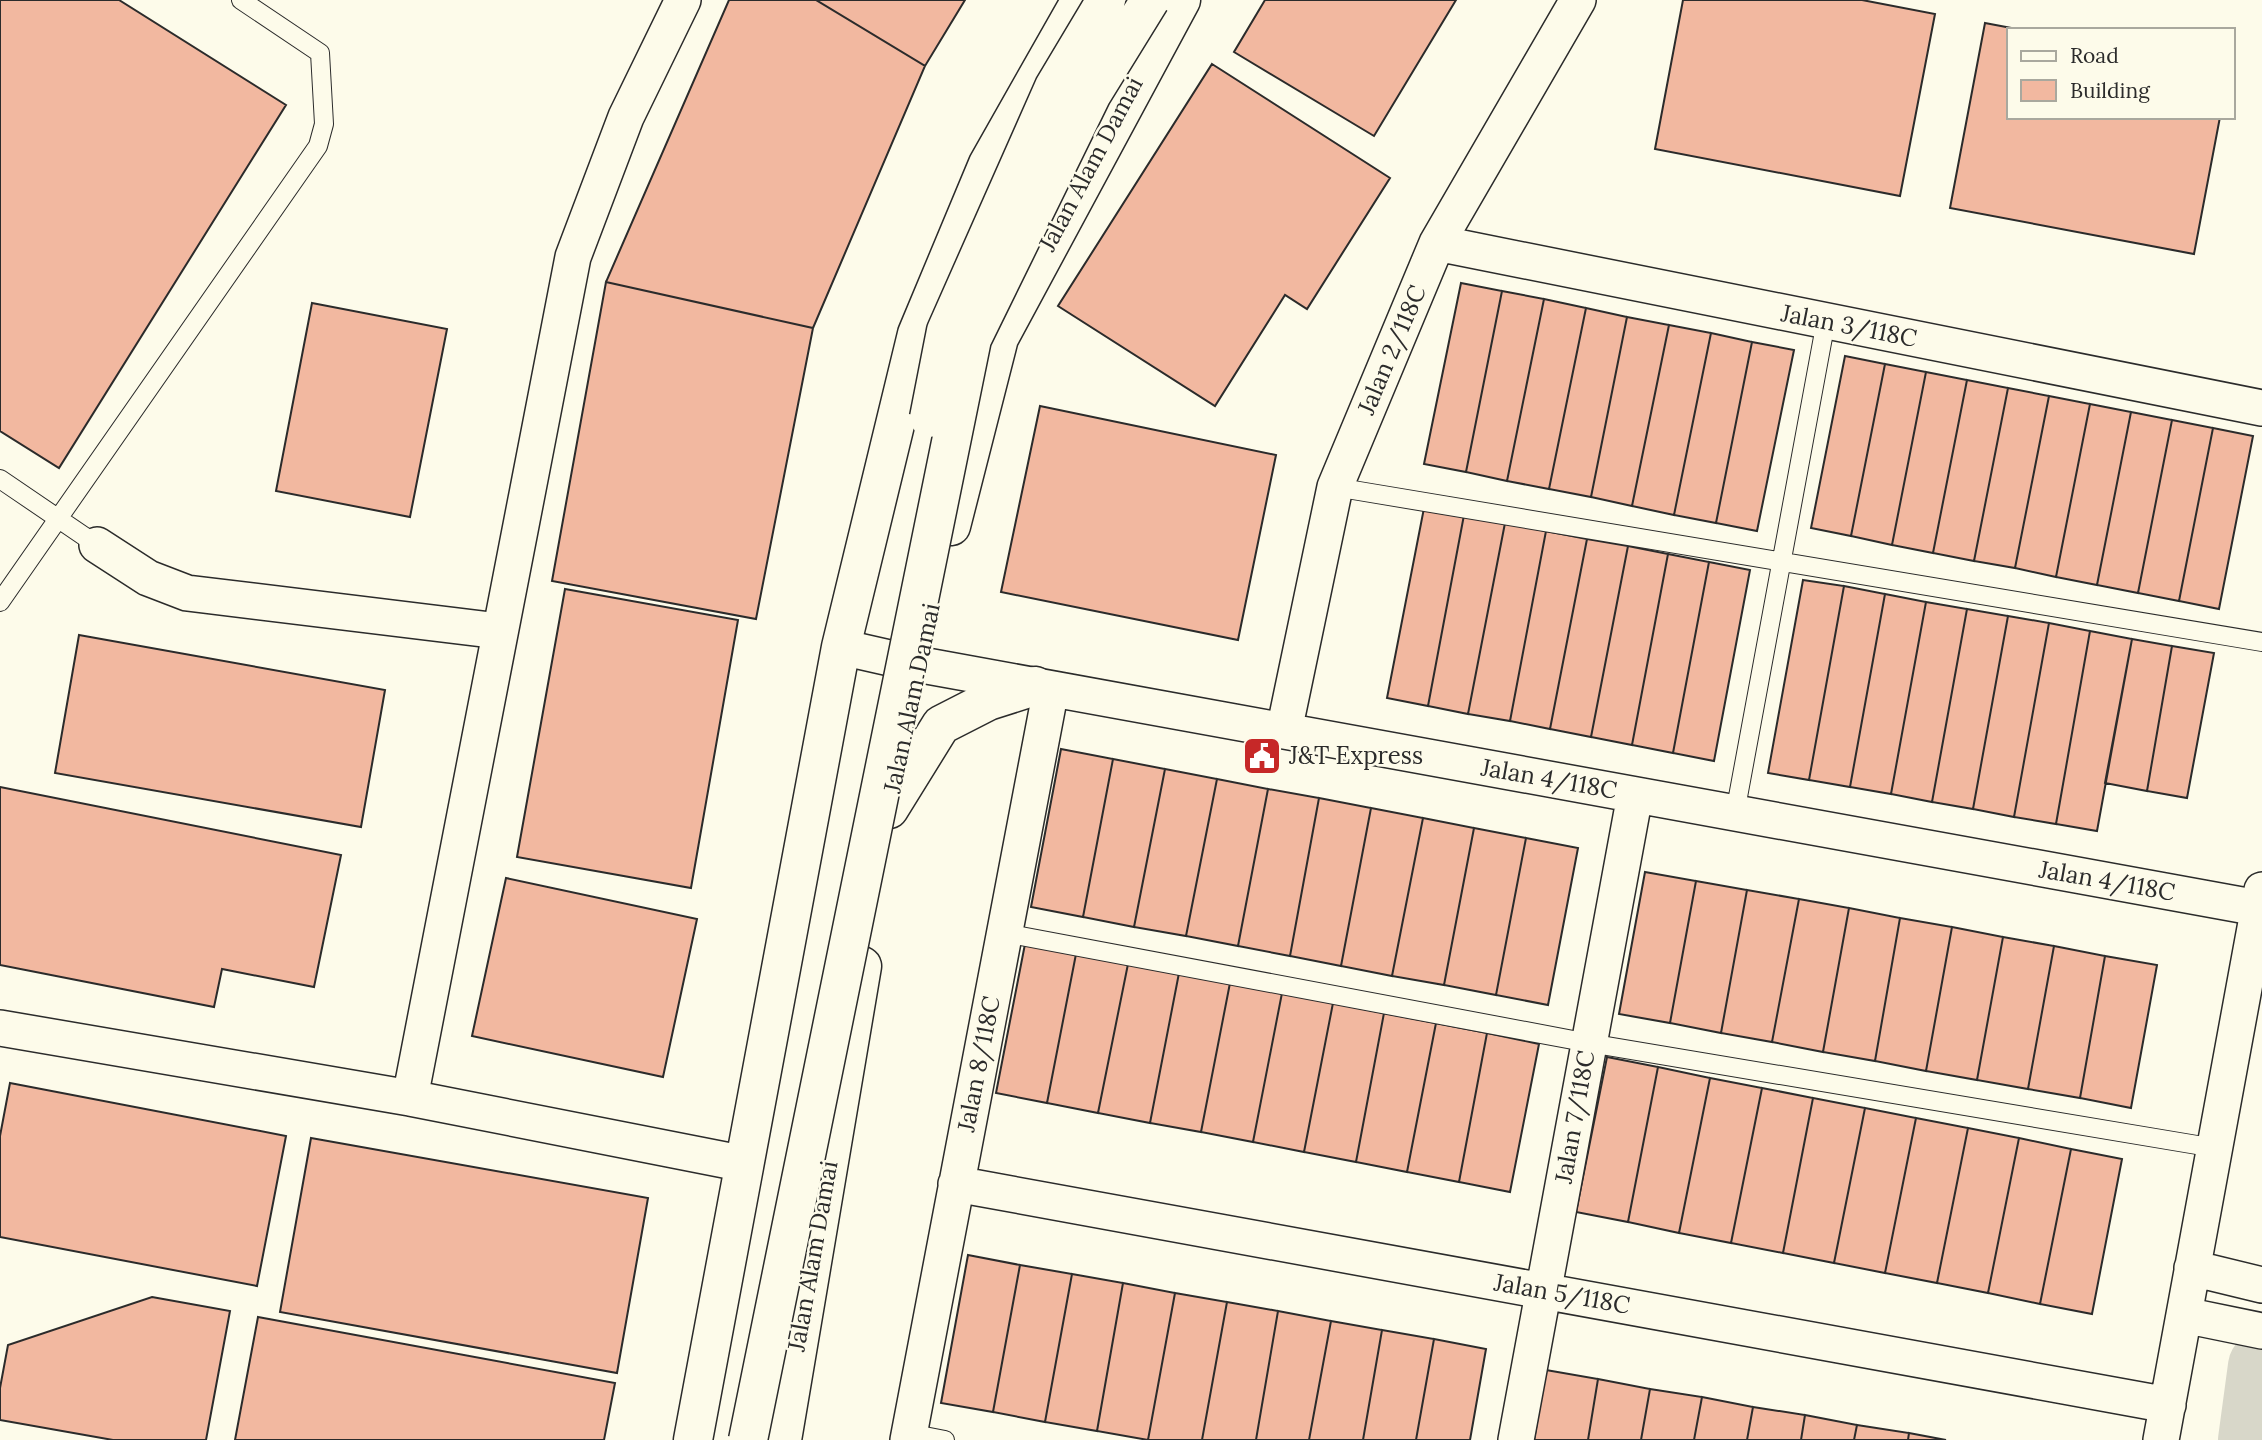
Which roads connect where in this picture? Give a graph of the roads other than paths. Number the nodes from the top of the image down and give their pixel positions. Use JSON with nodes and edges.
{"nodes":[{"id":1,"x":241,"y":0,"type":"edge"},
{"id":2,"x":683,"y":0,"type":"edge"},
{"id":3,"x":1081,"y":0,"type":"edge"},
{"id":4,"x":1106,"y":0,"type":"edge"},
{"id":5,"x":1150,"y":0,"type":"edge"},
{"id":6,"x":1181,"y":0,"type":"edge"},
{"id":7,"x":1578,"y":0,"type":"edge"},
{"id":8,"x":1437,"y":243,"type":"junction"},
{"id":9,"x":1826,"y":321,"type":"junction"},
{"id":10,"x":2262,"y":408,"type":"edge"},
{"id":11,"x":0,"y":479,"type":"edge"},
{"id":12,"x":1335,"y":487,"type":"junction"},
{"id":13,"x":58,"y":518,"type":"junction"},
{"id":14,"x":97,"y":545,"type":"joint"},
{"id":15,"x":1780,"y":562,"type":"junction"},
{"id":16,"x":0,"y":601,"type":"edge"},
{"id":17,"x":499,"y":631,"type":"junction"},
{"id":18,"x":2262,"y":642,"type":"edge"},
{"id":19,"x":841,"y":647,"type":"junction"},
{"id":20,"x":916,"y":664,"type":"junction"},
{"id":21,"x":1043,"y":687,"type":"junction"},
{"id":22,"x":1284,"y":732,"type":"junction"},
{"id":23,"x":1635,"y":795,"type":"junction"},
{"id":24,"x":889,"y":808,"type":"junction"},
{"id":25,"x":1735,"y":813,"type":"junction"},
{"id":26,"x":2260,"y":899,"type":"edge"},
{"id":27,"x":1004,"y":933,"type":"junction"},
{"id":28,"x":0,"y":1028,"type":"edge"},
{"id":29,"x":1589,"y":1043,"type":"junction"},
{"id":30,"x":410,"y":1098,"type":"junction"},
{"id":31,"x":2215,"y":1148,"type":"junction"},
{"id":32,"x":745,"y":1164,"type":"junction"},
{"id":33,"x":956,"y":1184,"type":"junction"},
{"id":34,"x":2192,"y":1268,"type":"junction"},
{"id":35,"x":2262,"y":1284,"type":"edge"},
{"id":36,"x":1544,"y":1291,"type":"junction"},
{"id":37,"x":2199,"y":1318,"type":"junction"},
{"id":38,"x":2262,"y":1331,"type":"edge"},
{"id":39,"x":2168,"y":1405,"type":"junction"},
{"id":40,"x":909,"y":1437,"type":"edge"},
{"id":41,"x":693,"y":1440,"type":"edge"},
{"id":42,"x":728,"y":1440,"type":"edge"},
{"id":43,"x":748,"y":1440,"type":"edge"},
{"id":44,"x":782,"y":1440,"type":"edge"},
{"id":45,"x":945,"y":1440,"type":"edge"},
{"id":46,"x":1516,"y":1440,"type":"edge"},
{"id":47,"x":2161,"y":1440,"type":"edge"}],
"edges":[{"from":1,"to":13,"type":"lane"},
{"from":2,"to":17,"type":"street"},
{"from":3,"to":19,"type":"main road"},
{"from":4,"to":42,"type":"main road","bridge":true},
{"from":5,"to":43,"type":"main road","bridge":true},
{"from":6,"to":20,"type":"main road","name":"Jalan Alam Damai"},
{"from":7,"to":8,"type":"street","name":"Jalan 2/118C"},
{"from":8,"to":9,"type":"street","name":"Jalan 3/118C"},
{"from":8,"to":12,"type":"street","name":"Jalan 2/118C"},
{"from":9,"to":10,"type":"street","name":"Jalan 3/118C"},
{"from":9,"to":15,"type":"lane"},
{"from":11,"to":13,"type":"lane"},
{"from":12,"to":15,"type":"lane"},
{"from":12,"to":22,"type":"street","name":"Jalan 2/118C"},
{"from":13,"to":14,"type":"lane"},
{"from":13,"to":16,"type":"lane"},
{"from":14,"to":17,"type":"street"},
{"from":15,"to":18,"type":"lane"},
{"from":15,"to":25,"type":"lane"},
{"from":17,"to":30,"type":"street"},
{"from":19,"to":20,"type":"street","name":"Jalan 4/118C"},
{"from":19,"to":32,"type":"main road"},
{"from":20,"to":21,"type":"street","name":"Jalan 4/118C"},
{"from":20,"to":24,"type":"main road","name":"Jalan Alam Damai"},
{"from":21,"to":22,"type":"street","name":"Jalan 4/118C"},
{"from":21,"to":24,"type":"main road"},
{"from":21,"to":27,"type":"street","name":"Jalan 8/118C"},
{"from":22,"to":23,"type":"street","name":"Jalan 4/118C"},
{"from":23,"to":25,"type":"street","name":"Jalan 4/118C"},
{"from":23,"to":29,"type":"street","name":"Jalan 7/118C"},
{"from":24,"to":44,"type":"main road","name":"Jalan Alam Damai"},
{"from":25,"to":26,"type":"street","name":"Jalan 4/118C"},
{"from":26,"to":31,"type":"street"},
{"from":27,"to":29,"type":"lane"},
{"from":27,"to":33,"type":"street","name":"Jalan 8/118C"},
{"from":28,"to":30,"type":"street"},
{"from":29,"to":31,"type":"lane"},
{"from":29,"to":36,"type":"street","name":"Jalan 7/118C"},
{"from":30,"to":32,"type":"street"},
{"from":31,"to":34,"type":"street"},
{"from":32,"to":41,"type":"main road"},
{"from":33,"to":36,"type":"street","name":"Jalan 5/118C"},
{"from":33,"to":40,"type":"street","name":"Jalan 8/118C"},
{"from":34,"to":35,"type":"street"},
{"from":34,"to":37,"type":"street"},
{"from":36,"to":39,"type":"street","name":"Jalan 5/118C"},
{"from":36,"to":46,"type":"street","name":"Jalan 7/118C"},
{"from":37,"to":38,"type":"street"},
{"from":37,"to":39,"type":"street"},
{"from":39,"to":47,"type":"street"},
{"from":40,"to":45,"type":"lane"}]}
